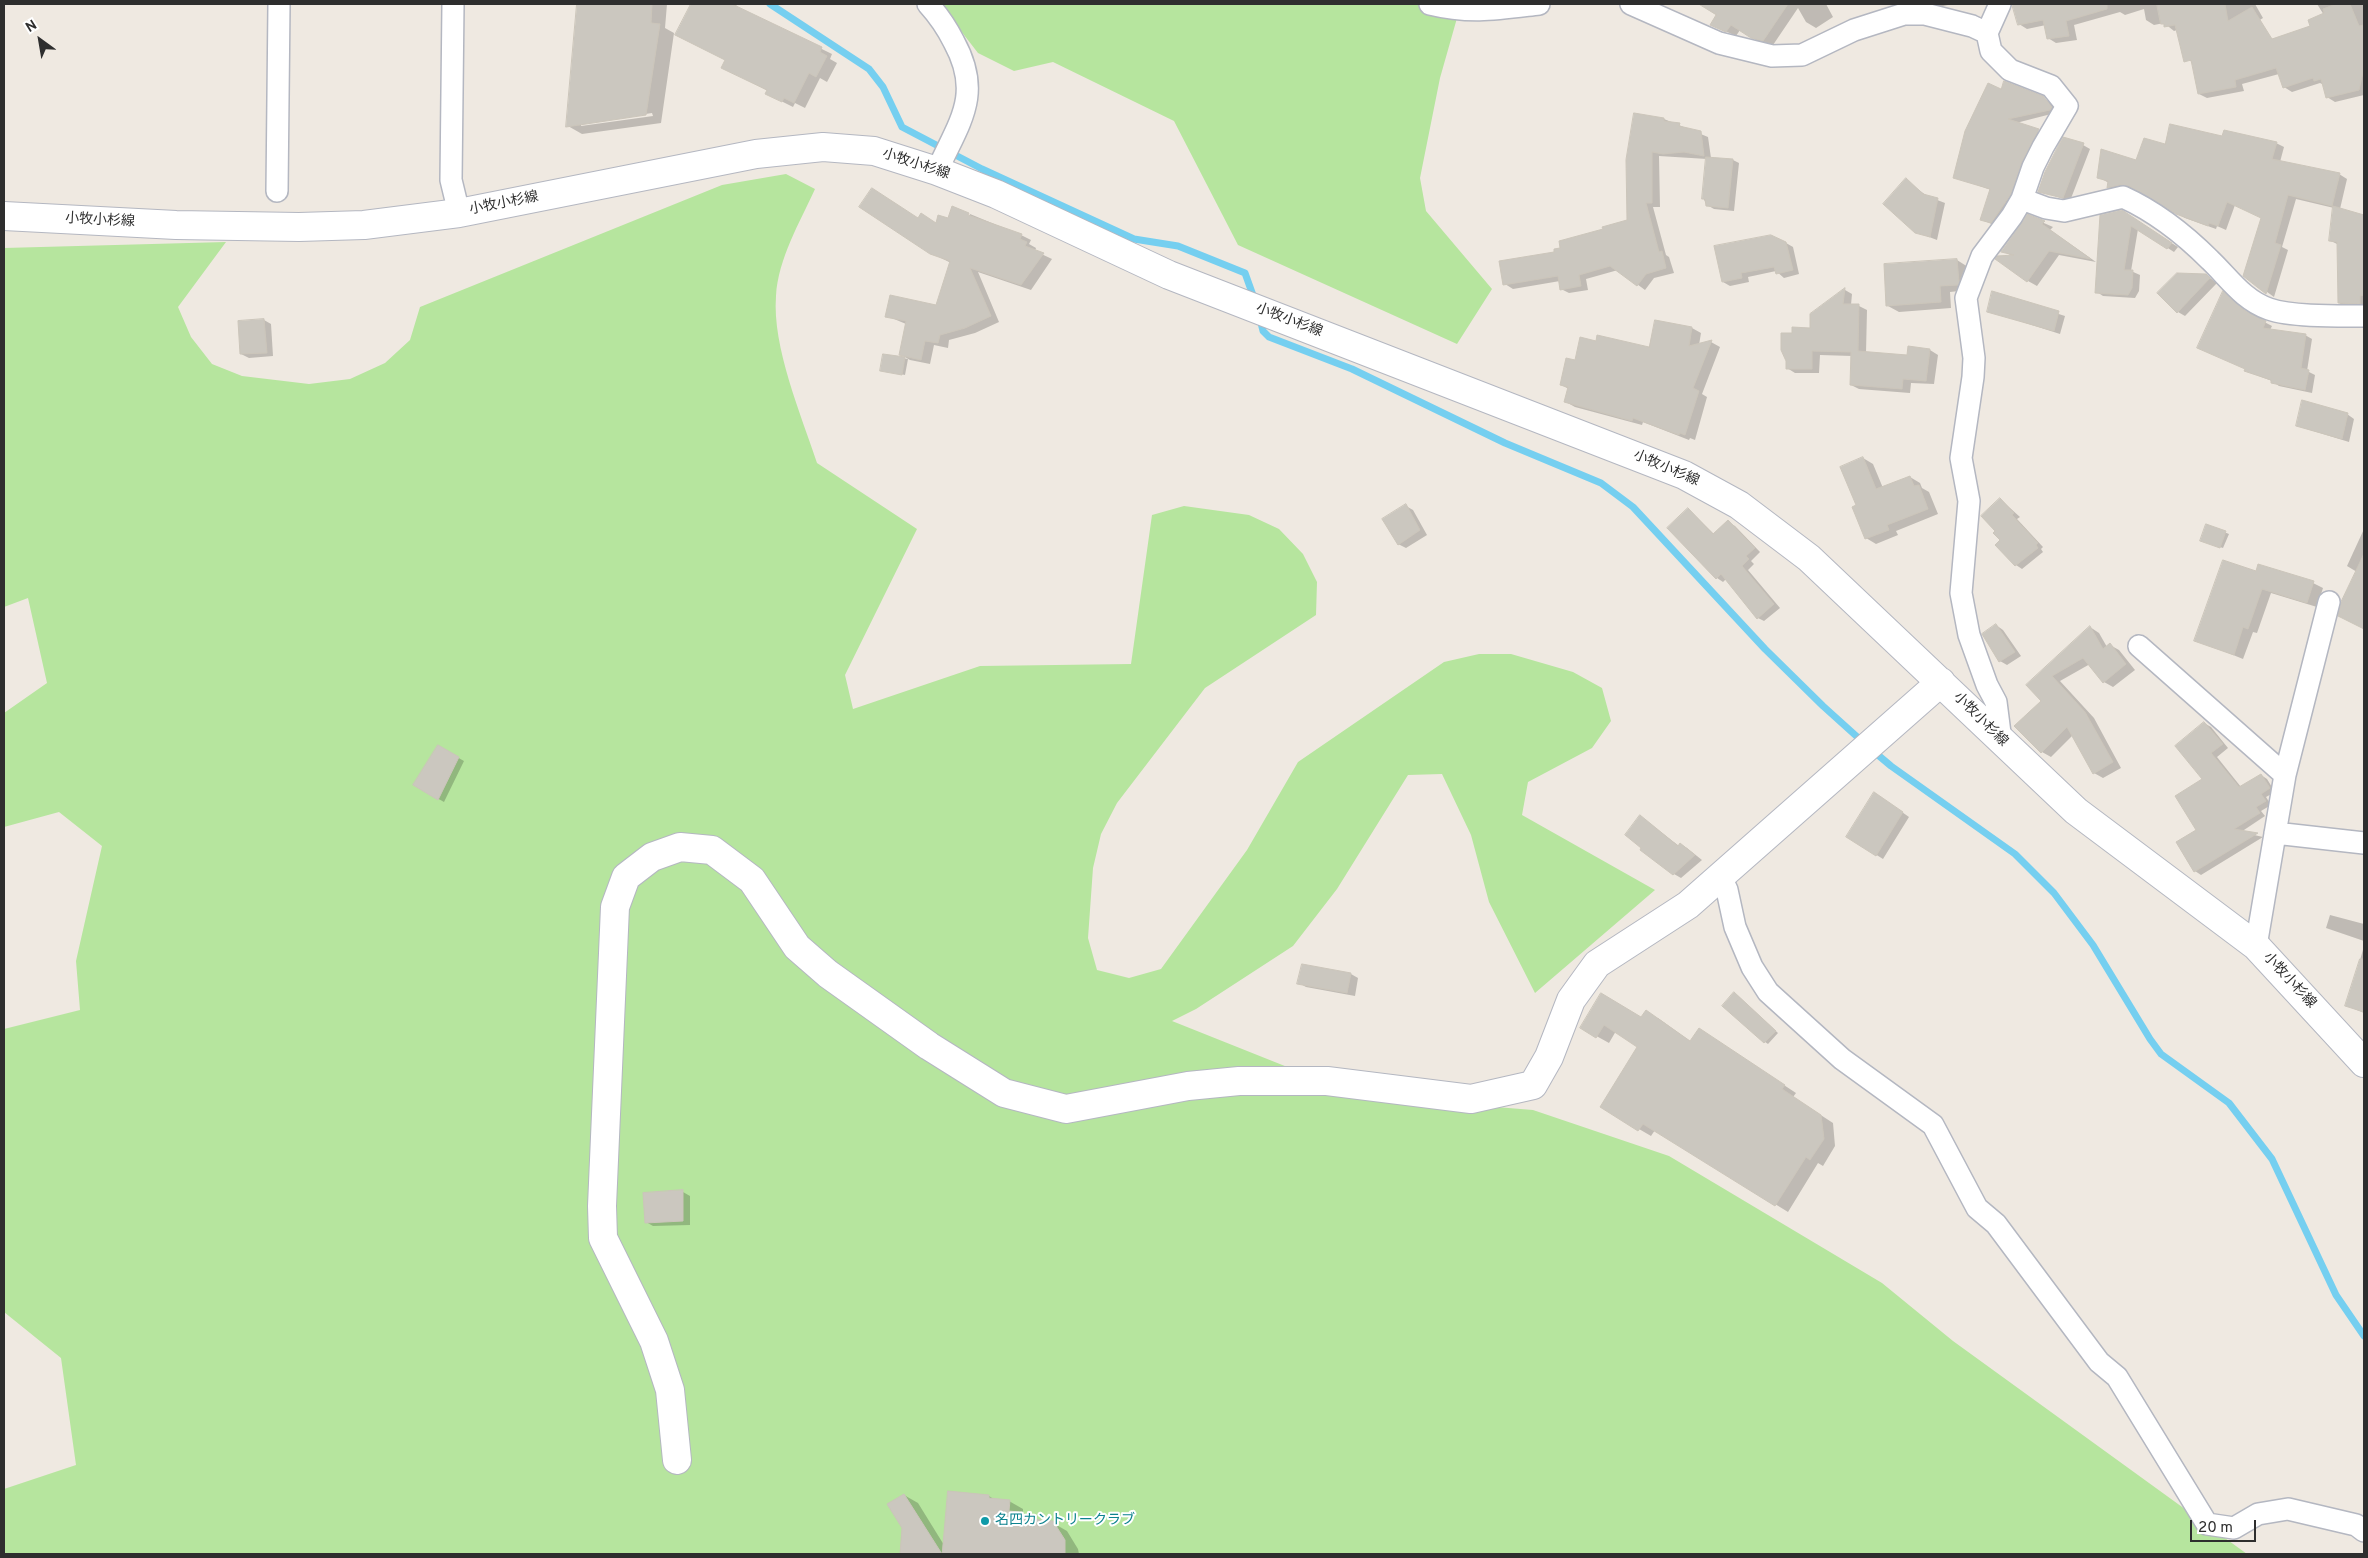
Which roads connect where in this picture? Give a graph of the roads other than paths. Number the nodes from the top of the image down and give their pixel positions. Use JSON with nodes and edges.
{"nodes":[{"id":1,"x":279,"y":4,"type":"edge"},
{"id":2,"x":453,"y":4,"type":"edge"},
{"id":3,"x":928,"y":4,"type":"edge"},
{"id":4,"x":1430,"y":4,"type":"edge"},
{"id":5,"x":1539,"y":4,"type":"edge"},
{"id":6,"x":1631,"y":4,"type":"edge"},
{"id":7,"x":2000,"y":4,"type":"edge"},
{"id":8,"x":1987,"y":33,"type":"junction"},
{"id":9,"x":939,"y":168,"type":"junction"},
{"id":10,"x":277,"y":191,"type":"dead end"},
{"id":11,"x":2022,"y":199,"type":"junction"},
{"id":12,"x":459,"y":213,"type":"junction"},
{"id":13,"x":4,"y":216,"type":"edge"},
{"id":14,"x":2364,"y":316,"type":"edge"},
{"id":15,"x":2329,"y":602,"type":"dead end"},
{"id":16,"x":2139,"y":646,"type":"dead end"},
{"id":17,"x":1941,"y":682,"type":"junction"},
{"id":18,"x":2001,"y":741,"type":"junction"},
{"id":19,"x":2285,"y":775,"type":"junction"},
{"id":20,"x":2275,"y":833,"type":"junction"},
{"id":21,"x":2364,"y":843,"type":"edge"},
{"id":22,"x":1721,"y":877,"type":"junction"},
{"id":23,"x":2256,"y":946,"type":"junction"},
{"id":24,"x":2364,"y":1063,"type":"edge"},
{"id":25,"x":678,"y":1460,"type":"dead end"},
{"id":26,"x":2364,"y":1531,"type":"edge"}],
"edges":[{"from":1,"to":10,"type":"street"},
{"from":2,"to":12,"type":"street"},
{"from":3,"to":9,"type":"street"},
{"from":4,"to":5,"type":"street"},
{"from":6,"to":8,"type":"street"},
{"from":7,"to":8,"type":"street"},
{"from":8,"to":11,"type":"street"},
{"from":9,"to":12,"type":"main road","name":"小牧小杉線"},
{"from":9,"to":17,"type":"main road","name":"小牧小杉線"},
{"from":11,"to":14,"type":"street"},
{"from":11,"to":18,"type":"street"},
{"from":12,"to":13,"type":"main road","name":"小牧小杉線"},
{"from":15,"to":19,"type":"street"},
{"from":16,"to":19,"type":"street"},
{"from":17,"to":18,"type":"main road","name":"小牧小杉線"},
{"from":17,"to":22,"type":"main road"},
{"from":18,"to":23,"type":"main road","name":"小牧小杉線"},
{"from":19,"to":20,"type":"street"},
{"from":20,"to":21,"type":"street"},
{"from":20,"to":23,"type":"street"},
{"from":22,"to":25,"type":"main road"},
{"from":22,"to":26,"type":"street"},
{"from":23,"to":24,"type":"main road","name":"小牧小杉線"}]}
